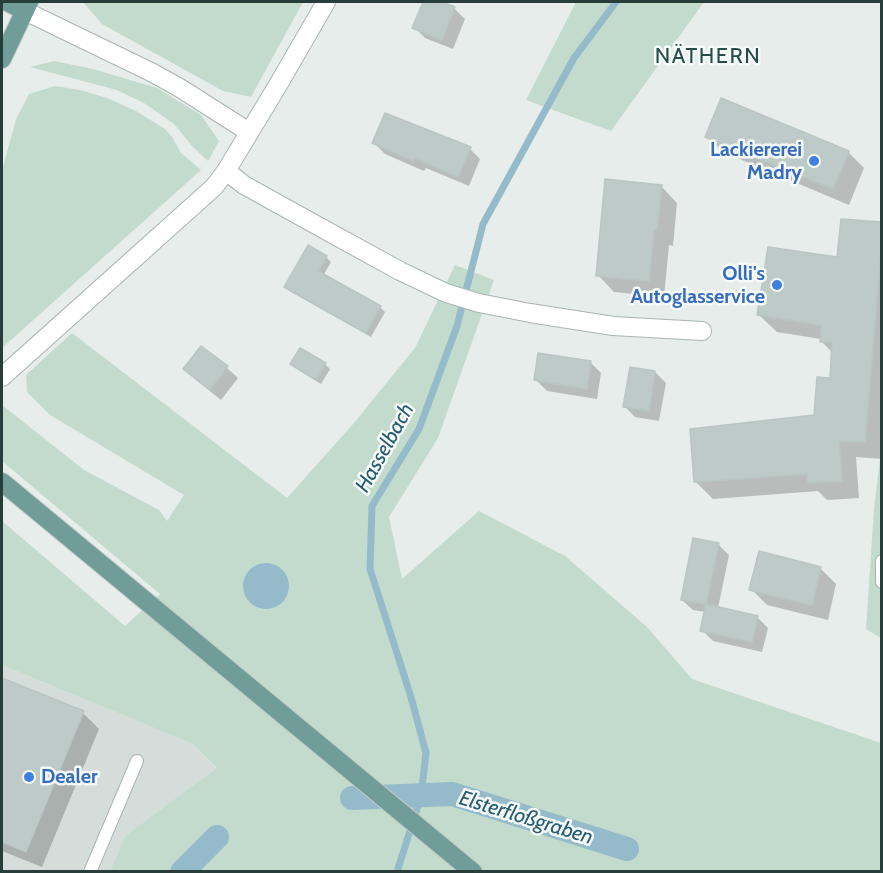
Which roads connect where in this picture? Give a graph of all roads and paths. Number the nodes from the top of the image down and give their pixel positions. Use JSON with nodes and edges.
{"nodes":[{"id":1,"x":7,"y":2,"type":"edge"},
{"id":2,"x":326,"y":2,"type":"edge"},
{"id":3,"x":27,"y":6,"type":"edge"},
{"id":4,"x":2,"y":59,"type":"edge"},
{"id":5,"x":249,"y":132,"type":"junction"},
{"id":6,"x":226,"y":171,"type":"junction"},
{"id":7,"x":702,"y":331,"type":"dead end"},
{"id":8,"x":2,"y":377,"type":"edge"},
{"id":9,"x":2,"y":483,"type":"edge"},
{"id":10,"x":882,"y":561,"type":"edge"},
{"id":11,"x":882,"y":582,"type":"edge"},
{"id":12,"x":136,"y":761,"type":"dead end"},
{"id":13,"x":90,"y":872,"type":"edge"},
{"id":14,"x":473,"y":872,"type":"edge"}],
"edges":[{"from":1,"to":3,"type":"main road"},
{"from":2,"to":5,"type":"street"},
{"from":3,"to":4,"type":"main road"},
{"from":3,"to":5,"type":"street"},
{"from":5,"to":6,"type":"street"},
{"from":6,"to":7,"type":"street"},
{"from":6,"to":8,"type":"street"},
{"from":9,"to":14,"type":"main road"},
{"from":10,"to":11,"type":"lane"},
{"from":12,"to":13,"type":"lane"}]}
